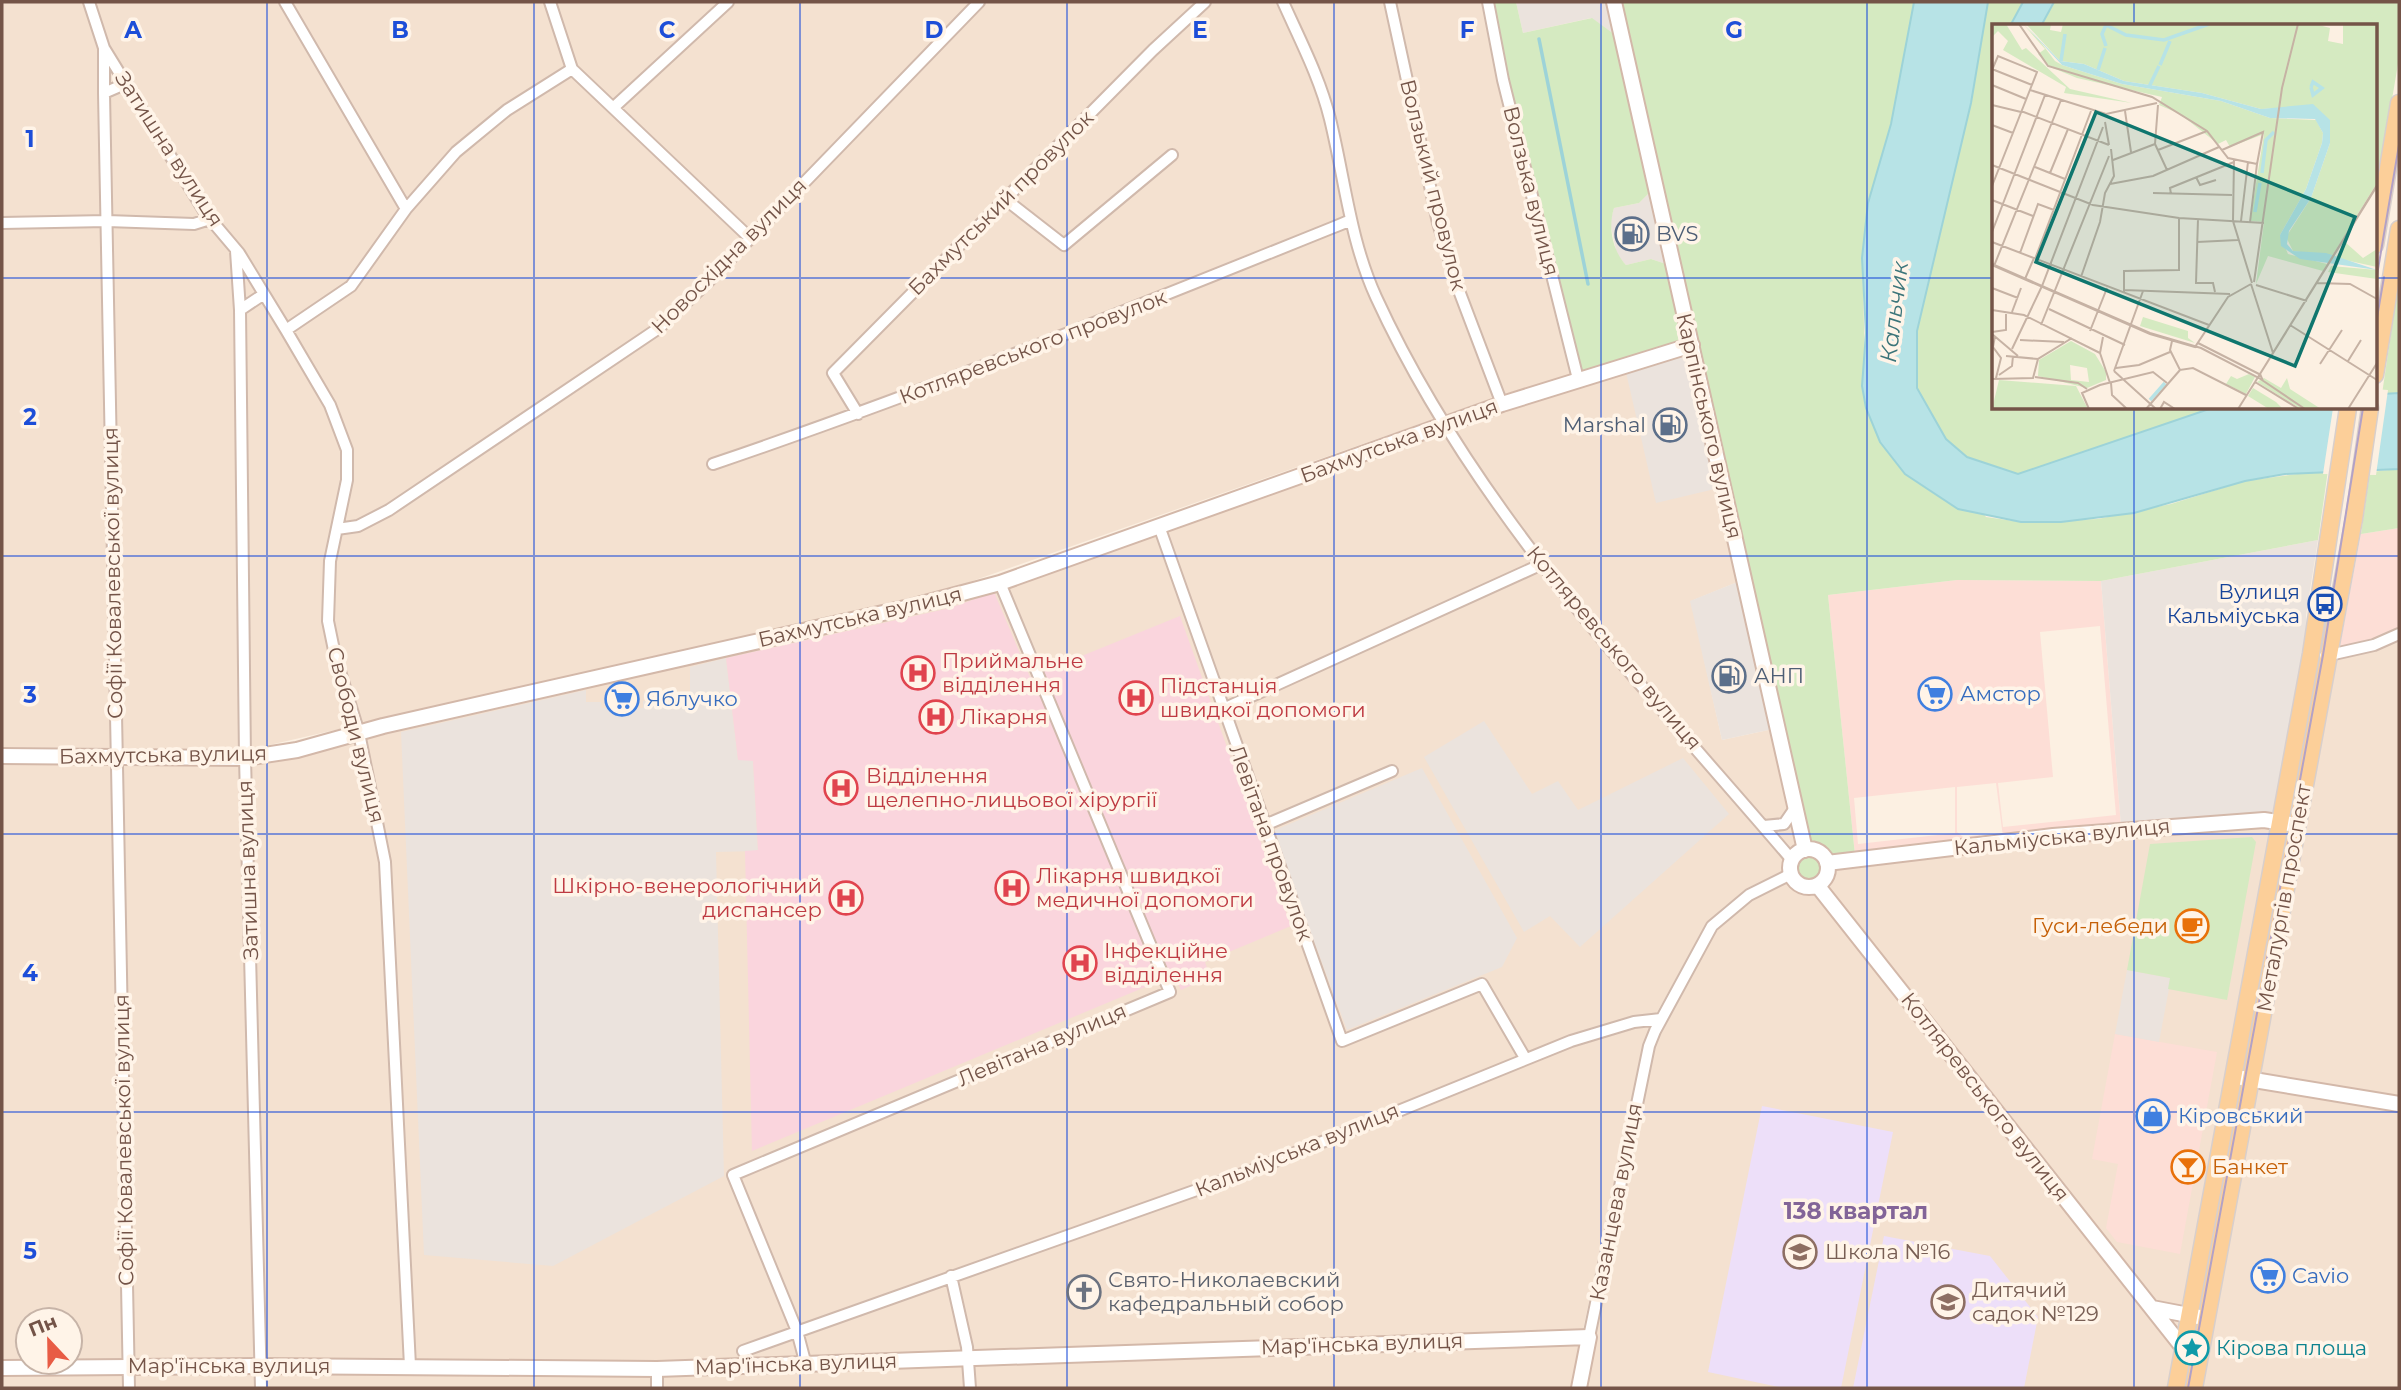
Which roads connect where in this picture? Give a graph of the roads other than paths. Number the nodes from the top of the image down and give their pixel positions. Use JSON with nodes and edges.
{"nodes":[{"id":1,"x":89,"y":2,"type":"edge"},
{"id":2,"x":285,"y":2,"type":"edge"},
{"id":3,"x":550,"y":2,"type":"edge"},
{"id":4,"x":728,"y":2,"type":"edge"},
{"id":5,"x":979,"y":2,"type":"edge"},
{"id":6,"x":1205,"y":2,"type":"edge"},
{"id":7,"x":1283,"y":2,"type":"edge"},
{"id":8,"x":1390,"y":2,"type":"edge"},
{"id":9,"x":1488,"y":2,"type":"edge"},
{"id":10,"x":1614,"y":2,"type":"edge"},
{"id":11,"x":104,"y":48,"type":"junction"},
{"id":12,"x":572,"y":69,"type":"junction"},
{"id":13,"x":127,"y":83,"type":"junction"},
{"id":14,"x":104,"y":93,"type":"junction"},
{"id":15,"x":2399,"y":103,"type":"edge"},
{"id":16,"x":613,"y":108,"type":"junction"},
{"id":17,"x":1172,"y":155,"type":"dead end"},
{"id":18,"x":1005,"y":199,"type":"junction"},
{"id":19,"x":406,"y":209,"type":"junction"},
{"id":20,"x":210,"y":219,"type":"junction"},
{"id":21,"x":107,"y":221,"type":"junction"},
{"id":22,"x":1349,"y":221,"type":"junction"},
{"id":23,"x":2,"y":223,"type":"edge"},
{"id":24,"x":2399,"y":229,"type":"edge"},
{"id":25,"x":750,"y":238,"type":"junction"},
{"id":26,"x":2376,"y":239,"type":"edge"},
{"id":27,"x":236,"y":249,"type":"junction"},
{"id":28,"x":264,"y":294,"type":"junction"},
{"id":29,"x":240,"y":310,"type":"junction"},
{"id":30,"x":286,"y":330,"type":"junction"},
{"id":31,"x":1692,"y":345,"type":"junction"},
{"id":32,"x":2376,"y":368,"type":"edge"},
{"id":33,"x":1578,"y":379,"type":"junction"},
{"id":34,"x":1502,"y":404,"type":"junction"},
{"id":35,"x":2348,"y":410,"type":"edge"},
{"id":36,"x":2370,"y":410,"type":"edge"},
{"id":37,"x":858,"y":414,"type":"junction"},
{"id":38,"x":1445,"y":426,"type":"junction"},
{"id":39,"x":713,"y":464,"type":"dead end"},
{"id":40,"x":1159,"y":526,"type":"junction"},
{"id":41,"x":337,"y":529,"type":"junction"},
{"id":42,"x":1540,"y":565,"type":"junction"},
{"id":43,"x":1000,"y":583,"type":"junction"},
{"id":44,"x":2399,"y":634,"type":"edge"},
{"id":45,"x":2311,"y":654,"type":"junction"},
{"id":46,"x":2329,"y":656,"type":"junction"},
{"id":47,"x":1223,"y":709,"type":"junction"},
{"id":48,"x":359,"y":733,"type":"junction"},
{"id":49,"x":2,"y":756,"type":"edge"},
{"id":50,"x":115,"y":757,"type":"junction"},
{"id":51,"x":245,"y":758,"type":"junction"},
{"id":52,"x":1392,"y":771,"type":"dead end"},
{"id":53,"x":1795,"y":808,"type":"junction"},
{"id":54,"x":2280,"y":823,"type":"junction"},
{"id":55,"x":1265,"y":825,"type":"junction"},
{"id":56,"x":1764,"y":826,"type":"junction"},
{"id":57,"x":2298,"y":826,"type":"junction"},
{"id":58,"x":1805,"y":850,"type":"junction"},
{"id":59,"x":1827,"y":863,"type":"junction"},
{"id":60,"x":1792,"y":867,"type":"junction"},
{"id":61,"x":1817,"y":885,"type":"junction"},
{"id":62,"x":1661,"y":1018,"type":"junction"},
{"id":63,"x":1525,"y":1058,"type":"junction"},
{"id":64,"x":2234,"y":1076,"type":"junction"},
{"id":65,"x":2251,"y":1079,"type":"junction"},
{"id":66,"x":2399,"y":1104,"type":"edge"},
{"id":67,"x":951,"y":1276,"type":"junction"},
{"id":68,"x":2152,"y":1308,"type":"junction"},
{"id":69,"x":2190,"y":1316,"type":"junction"},
{"id":70,"x":2207,"y":1319,"type":"junction"},
{"id":71,"x":797,"y":1331,"type":"junction"},
{"id":72,"x":1589,"y":1338,"type":"junction"},
{"id":73,"x":2184,"y":1349,"type":"junction"},
{"id":74,"x":743,"y":1351,"type":"dead end"},
{"id":75,"x":968,"y":1358,"type":"junction"},
{"id":76,"x":806,"y":1365,"type":"junction"},
{"id":77,"x":128,"y":1366,"type":"junction"},
{"id":78,"x":262,"y":1366,"type":"junction"},
{"id":79,"x":410,"y":1366,"type":"junction"},
{"id":80,"x":2,"y":1368,"type":"edge"},
{"id":81,"x":657,"y":1369,"type":"junction"},
{"id":82,"x":129,"y":1388,"type":"edge"},
{"id":83,"x":261,"y":1388,"type":"edge"},
{"id":84,"x":657,"y":1388,"type":"edge"},
{"id":85,"x":970,"y":1388,"type":"edge"},
{"id":86,"x":1579,"y":1388,"type":"edge"},
{"id":87,"x":2176,"y":1388,"type":"edge"},
{"id":88,"x":2194,"y":1388,"type":"edge"}],
"edges":[{"from":1,"to":11,"type":"street","name":"Софії Ковалевської вулиця"},
{"from":2,"to":19,"type":"street"},
{"from":3,"to":12,"type":"street"},
{"from":4,"to":16,"type":"street"},
{"from":5,"to":25,"type":"street","name":"Новосхідна вулиця"},
{"from":6,"to":18,"type":"street","name":"Бахмутський провулок"},
{"from":7,"to":22,"type":"street","name":"Котляревського вулиця"},
{"from":8,"to":34,"type":"street","name":"Волзький провулок"},
{"from":9,"to":33,"type":"street","name":"Волзька вулиця"},
{"from":10,"to":31,"type":"street","name":"Карпінського вулиця"},
{"from":11,"to":13,"type":"street","name":"Затишна вулиця"},
{"from":11,"to":14,"type":"street","name":"Софії Ковалевської вулиця"},
{"from":12,"to":16,"type":"street"},
{"from":12,"to":19,"type":"street"},
{"from":13,"to":14,"type":"street"},
{"from":13,"to":20,"type":"street","name":"Затишна вулиця"},
{"from":14,"to":21,"type":"street","name":"Софії Ковалевської вулиця"},
{"from":15,"to":26,"type":"main road"},
{"from":16,"to":25,"type":"street"},
{"from":17,"to":18,"type":"street"},
{"from":18,"to":37,"type":"street","name":"Бахмутський провулок"},
{"from":19,"to":30,"type":"street"},
{"from":20,"to":21,"type":"street"},
{"from":20,"to":27,"type":"street","name":"Затишна вулиця"},
{"from":21,"to":23,"type":"street"},
{"from":21,"to":50,"type":"street","name":"Софії Ковалевської вулиця"},
{"from":22,"to":37,"type":"street","name":"Котляревського провулок"},
{"from":22,"to":38,"type":"street","name":"Котляревського вулиця"},
{"from":24,"to":32,"type":"main road"},
{"from":25,"to":41,"type":"street","name":"Новосхідна вулиця"},
{"from":27,"to":28,"type":"street","name":"Затишна вулиця"},
{"from":27,"to":29,"type":"street","name":"Затишна вулиця"},
{"from":28,"to":29,"type":"street"},
{"from":28,"to":30,"type":"street","name":"Свободи вулиця"},
{"from":29,"to":51,"type":"street","name":"Затишна вулиця"},
{"from":30,"to":41,"type":"street","name":"Свободи вулиця"},
{"from":31,"to":33,"type":"street","name":"Бахмутська вулиця"},
{"from":31,"to":53,"type":"street","name":"Карпінського вулиця"},
{"from":33,"to":34,"type":"street","name":"Бахмутська вулиця"},
{"from":34,"to":38,"type":"street","name":"Бахмутська вулиця"},
{"from":35,"to":45,"type":"main road","name":"Металургів проспект"},
{"from":36,"to":46,"type":"main road","name":"Металургів проспект"},
{"from":37,"to":39,"type":"street","name":"Котляревського провулок"},
{"from":38,"to":40,"type":"street","name":"Бахмутська вулиця"},
{"from":38,"to":42,"type":"street","name":"Котляревського вулиця"},
{"from":40,"to":43,"type":"street","name":"Бахмутська вулиця"},
{"from":40,"to":47,"type":"street","name":"Левітана провулок"},
{"from":41,"to":48,"type":"street","name":"Свободи вулиця"},
{"from":42,"to":47,"type":"street"},
{"from":42,"to":56,"type":"street","name":"Котляревського вулиця"},
{"from":43,"to":48,"type":"street","name":"Бахмутська вулиця"},
{"from":43,"to":71,"type":"street","name":"Левітана вулиця"},
{"from":44,"to":46,"type":"street"},
{"from":45,"to":46,"type":"street"},
{"from":45,"to":54,"type":"main road","name":"Металургів проспект"},
{"from":46,"to":57,"type":"main road","name":"Металургів проспект"},
{"from":47,"to":55,"type":"street","name":"Левітана провулок"},
{"from":48,"to":51,"type":"street","name":"Бахмутська вулиця"},
{"from":48,"to":79,"type":"street","name":"Свободи вулиця"},
{"from":49,"to":50,"type":"street","name":"Бахмутська вулиця"},
{"from":50,"to":51,"type":"street","name":"Бахмутська вулиця"},
{"from":50,"to":77,"type":"street","name":"Софії Ковалевської вулиця"},
{"from":51,"to":78,"type":"street","name":"Затишна вулиця"},
{"from":52,"to":55,"type":"street"},
{"from":53,"to":56,"type":"street"},
{"from":53,"to":58,"type":"street","name":"Карпінського вулиця"},
{"from":54,"to":57,"type":"street","name":"Кальміуська вулиця"},
{"from":54,"to":59,"type":"street","name":"Кальміуська вулиця"},
{"from":54,"to":64,"type":"main road","name":"Металургів проспект"},
{"from":55,"to":63,"type":"street","name":"Левітана провулок"},
{"from":56,"to":60,"type":"street","name":"Котляревського вулиця"},
{"from":57,"to":65,"type":"main road","name":"Металургів проспект"},
{"from":58,"to":59,"type":"street"},
{"from":58,"to":60,"type":"street"},
{"from":59,"to":61,"type":"street"},
{"from":60,"to":61,"type":"street"},
{"from":60,"to":62,"type":"street"},
{"from":61,"to":68,"type":"street","name":"Котляревського вулиця"},
{"from":62,"to":63,"type":"street","name":"Кальміуська вулиця"},
{"from":62,"to":72,"type":"street","name":"Казанцева вулиця"},
{"from":63,"to":67,"type":"street","name":"Кальміуська вулиця"},
{"from":64,"to":65,"type":"street"},
{"from":64,"to":69,"type":"main road","name":"Металургів проспект"},
{"from":65,"to":66,"type":"street"},
{"from":65,"to":70,"type":"main road","name":"Металургів проспект"},
{"from":67,"to":71,"type":"street","name":"Кальміуська вулиця"},
{"from":67,"to":75,"type":"street"},
{"from":68,"to":69,"type":"street"},
{"from":68,"to":73,"type":"street","name":"Котляревського вулиця"},
{"from":69,"to":70,"type":"street"},
{"from":69,"to":73,"type":"main road","name":"Металургів проспект"},
{"from":70,"to":88,"type":"main road","name":"Металургів проспект"},
{"from":71,"to":74,"type":"street","name":"Кальміуська вулиця"},
{"from":71,"to":76,"type":"street","name":"Левітана вулиця"},
{"from":72,"to":75,"type":"street","name":"Мар'їнська вулиця"},
{"from":72,"to":86,"type":"street","name":"Казанцева вулиця"},
{"from":73,"to":87,"type":"main road","name":"Металургів проспект"},
{"from":75,"to":76,"type":"street","name":"Мар'їнська вулиця"},
{"from":75,"to":85,"type":"street"},
{"from":76,"to":81,"type":"street","name":"Мар'їнська вулиця"},
{"from":77,"to":78,"type":"street","name":"Мар'їнська вулиця"},
{"from":77,"to":80,"type":"street","name":"Мар'їнська вулиця"},
{"from":77,"to":82,"type":"street","name":"Софії Ковалевської вулиця"},
{"from":78,"to":79,"type":"street","name":"Мар'їнська вулиця"},
{"from":78,"to":83,"type":"street","name":"Затишна вулиця"},
{"from":79,"to":81,"type":"street","name":"Мар'їнська вулиця"},
{"from":81,"to":84,"type":"street"}]}
